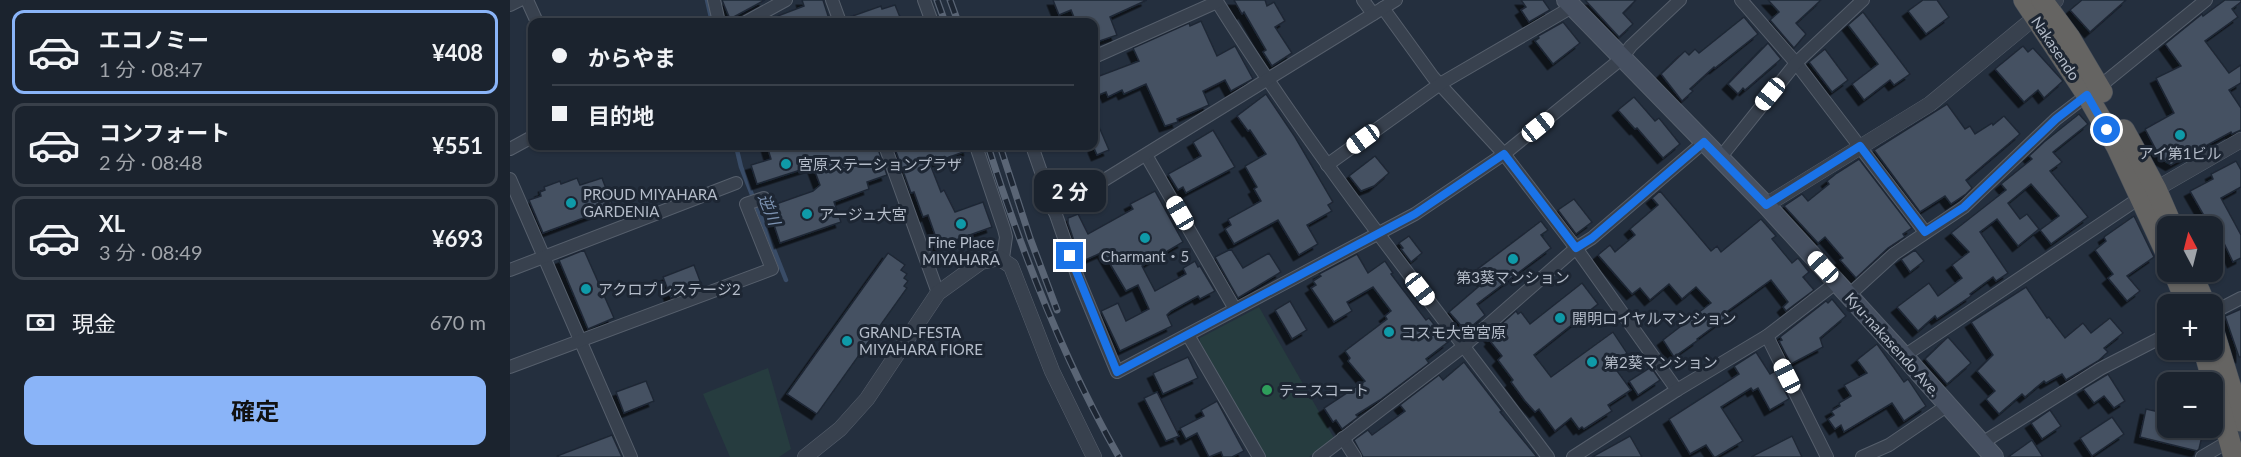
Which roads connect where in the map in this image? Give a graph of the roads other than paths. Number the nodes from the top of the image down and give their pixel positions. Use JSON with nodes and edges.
{"nodes":[{"id":1,"x":520,"y":0,"type":"edge"},
{"id":2,"x":527,"y":0,"type":"edge"},
{"id":3,"x":714,"y":0,"type":"edge"},
{"id":4,"x":786,"y":0,"type":"edge"},
{"id":5,"x":832,"y":0,"type":"edge"},
{"id":6,"x":924,"y":0,"type":"edge"},
{"id":7,"x":1364,"y":0,"type":"edge"},
{"id":8,"x":1396,"y":0,"type":"edge"},
{"id":9,"x":1680,"y":0,"type":"edge"},
{"id":10,"x":1741,"y":0,"type":"edge"},
{"id":11,"x":1863,"y":0,"type":"edge"},
{"id":12,"x":2206,"y":0,"type":"edge"},
{"id":13,"x":1217,"y":1,"type":"edge"},
{"id":14,"x":510,"y":4,"type":"edge"},
{"id":15,"x":1569,"y":4,"type":"edge"},
{"id":16,"x":2041,"y":5,"type":"edge"},
{"id":17,"x":1378,"y":11,"type":"junction"},
{"id":18,"x":535,"y":18,"type":"edge"},
{"id":19,"x":718,"y":18,"type":"edge"},
{"id":20,"x":753,"y":18,"type":"edge"},
{"id":21,"x":839,"y":18,"type":"edge"},
{"id":22,"x":931,"y":18,"type":"edge"},
{"id":23,"x":1098,"y":55,"type":"edge"},
{"id":24,"x":1622,"y":59,"type":"junction"},
{"id":25,"x":1796,"y":63,"type":"junction"},
{"id":26,"x":1267,"y":80,"type":"junction"},
{"id":27,"x":1440,"y":84,"type":"junction"},
{"id":28,"x":2093,"y":91,"type":"junction"},
{"id":29,"x":528,"y":139,"type":"edge"},
{"id":30,"x":2241,"y":140,"type":"edge"},
{"id":31,"x":1704,"y":142,"type":"junction"},
{"id":32,"x":1860,"y":146,"type":"junction"},
{"id":33,"x":510,"y":149,"type":"edge"},
{"id":34,"x":886,"y":150,"type":"edge"},
{"id":35,"x":977,"y":150,"type":"edge"},
{"id":36,"x":1033,"y":150,"type":"edge"},
{"id":37,"x":1504,"y":154,"type":"junction"},
{"id":38,"x":1146,"y":155,"type":"junction"},
{"id":39,"x":1720,"y":158,"type":"junction"},
{"id":40,"x":1327,"y":165,"type":"junction"},
{"id":41,"x":510,"y":179,"type":"edge"},
{"id":42,"x":736,"y":183,"type":"dead end"},
{"id":43,"x":2149,"y":193,"type":"junction"},
{"id":44,"x":764,"y":198,"type":"dead end"},
{"id":45,"x":1766,"y":205,"type":"junction"},
{"id":46,"x":1054,"y":211,"type":"junction"},
{"id":47,"x":2165,"y":216,"type":"edge"},
{"id":48,"x":2157,"y":220,"type":"edge"},
{"id":49,"x":1925,"y":232,"type":"junction"},
{"id":50,"x":1377,"y":233,"type":"junction"},
{"id":51,"x":1576,"y":248,"type":"junction"},
{"id":52,"x":543,"y":258,"type":"junction"},
{"id":53,"x":1002,"y":258,"type":"junction"},
{"id":54,"x":510,"y":270,"type":"edge"},
{"id":55,"x":1843,"y":289,"type":"junction"},
{"id":56,"x":938,"y":293,"type":"junction"},
{"id":57,"x":2241,"y":298,"type":"edge"},
{"id":58,"x":2223,"y":307,"type":"edge"},
{"id":59,"x":1235,"y":309,"type":"junction"},
{"id":60,"x":1188,"y":335,"type":"junction"},
{"id":61,"x":1767,"y":336,"type":"junction"},
{"id":62,"x":2157,"y":340,"type":"edge"},
{"id":63,"x":580,"y":342,"type":"junction"},
{"id":64,"x":1464,"y":346,"type":"junction"},
{"id":65,"x":1904,"y":356,"type":"junction"},
{"id":66,"x":2207,"y":360,"type":"edge"},
{"id":67,"x":2222,"y":360,"type":"edge"},
{"id":68,"x":510,"y":367,"type":"edge"},
{"id":69,"x":1677,"y":390,"type":"junction"},
{"id":70,"x":1948,"y":405,"type":"junction"},
{"id":71,"x":2241,"y":421,"type":"edge"},
{"id":72,"x":1343,"y":438,"type":"junction"},
{"id":73,"x":1982,"y":443,"type":"junction"},
{"id":74,"x":2235,"y":444,"type":"edge"},
{"id":75,"x":631,"y":457,"type":"edge"},
{"id":76,"x":805,"y":457,"type":"edge"},
{"id":77,"x":1094,"y":457,"type":"edge"},
{"id":78,"x":1259,"y":457,"type":"edge"},
{"id":79,"x":1319,"y":457,"type":"edge"},
{"id":80,"x":1355,"y":457,"type":"edge"},
{"id":81,"x":1548,"y":457,"type":"edge"},
{"id":82,"x":1573,"y":457,"type":"edge"},
{"id":83,"x":1827,"y":457,"type":"edge"},
{"id":84,"x":1862,"y":457,"type":"edge"},
{"id":85,"x":1994,"y":457,"type":"edge"},
{"id":86,"x":2202,"y":457,"type":"edge"}],
"edges":[{"from":1,"to":14,"type":"street"},
{"from":2,"to":18,"type":"street"},
{"from":3,"to":19,"type":"street"},
{"from":4,"to":20,"type":"street"},
{"from":5,"to":21,"type":"street"},
{"from":6,"to":22,"type":"street"},
{"from":7,"to":17,"type":"street"},
{"from":8,"to":17,"type":"street"},
{"from":9,"to":24,"type":"street"},
{"from":10,"to":25,"type":"street"},
{"from":11,"to":25,"type":"street"},
{"from":12,"to":28,"type":"street"},
{"from":13,"to":23,"type":"street"},
{"from":13,"to":26,"type":"street"},
{"from":15,"to":24,"type":"main road","name":"Kyu-nakasendo Ave."},
{"from":15,"to":27,"type":"street"},
{"from":16,"to":28,"type":"highway","name":"Nakasendo"},
{"from":16,"to":32,"type":"street"},
{"from":17,"to":26,"type":"street"},
{"from":17,"to":27,"type":"street"},
{"from":24,"to":31,"type":"main road","name":"Kyu-nakasendo Ave."},
{"from":24,"to":37,"type":"street"},
{"from":25,"to":32,"type":"street"},
{"from":25,"to":39,"type":"street"},
{"from":26,"to":38,"type":"street"},
{"from":26,"to":40,"type":"street"},
{"from":27,"to":37,"type":"street"},
{"from":27,"to":40,"type":"street"},
{"from":28,"to":43,"type":"highway","name":"Nakasendo"},
{"from":28,"to":49,"type":"street"},
{"from":29,"to":33,"type":"street"},
{"from":30,"to":43,"type":"street"},
{"from":31,"to":39,"type":"main road","name":"Kyu-nakasendo Ave."},
{"from":31,"to":51,"type":"street"},
{"from":32,"to":45,"type":"street"},
{"from":32,"to":49,"type":"street"},
{"from":34,"to":56,"type":"street"},
{"from":35,"to":53,"type":"street"},
{"from":36,"to":46,"type":"street"},
{"from":37,"to":50,"type":"street"},
{"from":37,"to":51,"type":"street"},
{"from":38,"to":46,"type":"street"},
{"from":38,"to":59,"type":"street"},
{"from":39,"to":45,"type":"main road","name":"Kyu-nakasendo Ave."},
{"from":40,"to":50,"type":"street"},
{"from":41,"to":52,"type":"street"},
{"from":42,"to":52,"type":"street"},
{"from":43,"to":47,"type":"highway","name":"Nakasendo"},
{"from":43,"to":48,"type":"highway","name":"Nakasendo"},
{"from":43,"to":65,"type":"street"},
{"from":44,"to":63,"type":"street"},
{"from":45,"to":55,"type":"main road","name":"Kyu-nakasendo Ave."},
{"from":46,"to":60,"type":"street"},
{"from":49,"to":55,"type":"street"},
{"from":50,"to":59,"type":"street"},
{"from":50,"to":64,"type":"street"},
{"from":51,"to":64,"type":"street"},
{"from":51,"to":69,"type":"street"},
{"from":52,"to":54,"type":"street"},
{"from":52,"to":63,"type":"street"},
{"from":53,"to":56,"type":"street"},
{"from":53,"to":77,"type":"street"},
{"from":55,"to":61,"type":"street"},
{"from":55,"to":65,"type":"main road","name":"Kyu-nakasendo Ave."},
{"from":56,"to":76,"type":"street"},
{"from":57,"to":58,"type":"street"},
{"from":59,"to":60,"type":"street"},
{"from":60,"to":78,"type":"street"},
{"from":61,"to":69,"type":"street"},
{"from":61,"to":83,"type":"street"},
{"from":62,"to":73,"type":"street"},
{"from":63,"to":68,"type":"street"},
{"from":63,"to":75,"type":"street"},
{"from":64,"to":72,"type":"street"},
{"from":64,"to":81,"type":"street"},
{"from":65,"to":70,"type":"main road","name":"Kyu-nakasendo Ave."},
{"from":66,"to":74,"type":"highway"},
{"from":67,"to":71,"type":"highway"},
{"from":69,"to":82,"type":"street"},
{"from":70,"to":73,"type":"main road","name":"Kyu-nakasendo Ave."},
{"from":70,"to":84,"type":"street"},
{"from":72,"to":79,"type":"street"},
{"from":72,"to":80,"type":"street"},
{"from":73,"to":85,"type":"main road","name":"Kyu-nakasendo Ave."},
{"from":74,"to":86,"type":"street"}]}
